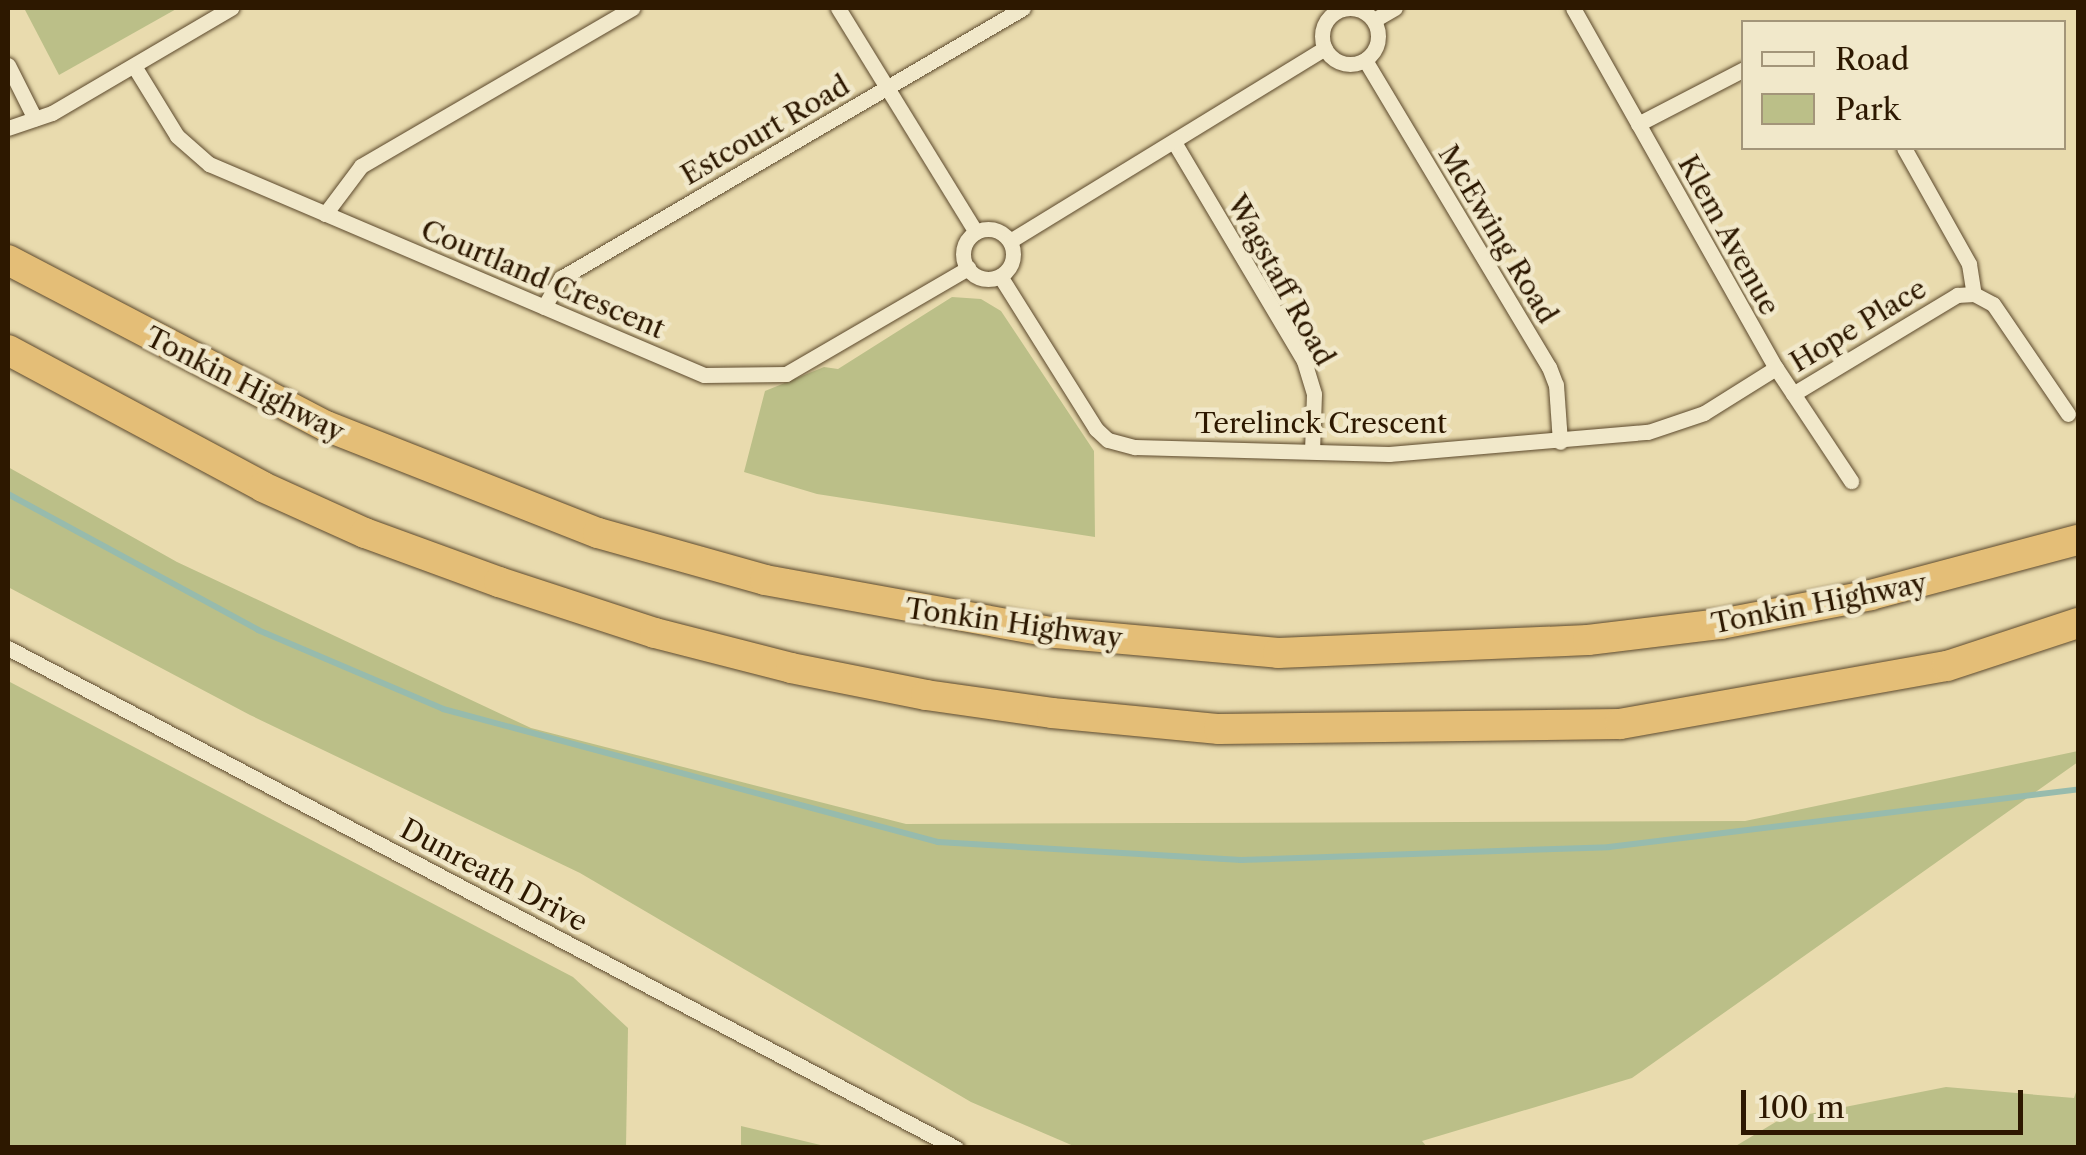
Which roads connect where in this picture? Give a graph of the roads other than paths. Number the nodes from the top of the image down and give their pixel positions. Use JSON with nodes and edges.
{"nodes":[{"id":1,"x":230,"y":8,"type":"edge"},
{"id":2,"x":632,"y":8,"type":"edge"},
{"id":3,"x":838,"y":8,"type":"edge"},
{"id":4,"x":1023,"y":8,"type":"edge"},
{"id":5,"x":1395,"y":8,"type":"edge"},
{"id":6,"x":1573,"y":8,"type":"edge"},
{"id":7,"x":1332,"y":11,"type":"edge"},
{"id":8,"x":1374,"y":20,"type":"junction"},
{"id":9,"x":1325,"y":48,"type":"junction"},
{"id":10,"x":1366,"y":60,"type":"junction"},
{"id":11,"x":8,"y":65,"type":"edge"},
{"id":12,"x":134,"y":66,"type":"junction"},
{"id":13,"x":1741,"y":71,"type":"edge"},
{"id":14,"x":885,"y":90,"type":"junction"},
{"id":15,"x":35,"y":119,"type":"junction"},
{"id":16,"x":1638,"y":124,"type":"junction"},
{"id":17,"x":8,"y":128,"type":"edge"},
{"id":18,"x":1174,"y":142,"type":"junction"},
{"id":19,"x":1905,"y":150,"type":"edge"},
{"id":20,"x":325,"y":214,"type":"junction"},
{"id":21,"x":976,"y":232,"type":"junction"},
{"id":22,"x":1010,"y":241,"type":"junction"},
{"id":23,"x":8,"y":260,"type":"edge"},
{"id":24,"x":968,"y":268,"type":"junction"},
{"id":25,"x":1000,"y":276,"type":"junction"},
{"id":26,"x":1974,"y":294,"type":"junction"},
{"id":27,"x":544,"y":307,"type":"junction"},
{"id":28,"x":8,"y":350,"type":"edge"},
{"id":29,"x":1776,"y":368,"type":"junction"},
{"id":30,"x":1793,"y":394,"type":"junction"},
{"id":31,"x":2068,"y":414,"type":"dead end"},
{"id":32,"x":1560,"y":442,"type":"junction"},
{"id":33,"x":1312,"y":450,"type":"junction"},
{"id":34,"x":1851,"y":481,"type":"dead end"},
{"id":35,"x":2078,"y":531,"type":"edge"},
{"id":36,"x":2078,"y":540,"type":"edge"},
{"id":37,"x":2030,"y":556,"type":"junction"},
{"id":38,"x":2078,"y":623,"type":"edge"},
{"id":39,"x":8,"y":648,"type":"edge"},
{"id":40,"x":956,"y":1148,"type":"edge"}],
"edges":[{"from":1,"to":12,"type":"street"},
{"from":2,"to":20,"type":"street"},
{"from":3,"to":14,"type":"street"},
{"from":4,"to":14,"type":"street","name":"Estcourt Road"},
{"from":5,"to":8,"type":"street"},
{"from":6,"to":16,"type":"street","name":"Klem Avenue"},
{"from":7,"to":8,"type":"street"},
{"from":7,"to":9,"type":"street"},
{"from":8,"to":10,"type":"street"},
{"from":9,"to":10,"type":"street"},
{"from":9,"to":18,"type":"street"},
{"from":10,"to":32,"type":"street","name":"McEwing Road"},
{"from":11,"to":15,"type":"street"},
{"from":12,"to":15,"type":"street"},
{"from":12,"to":20,"type":"street","name":"Courtland Crescent"},
{"from":13,"to":16,"type":"street"},
{"from":14,"to":21,"type":"street"},
{"from":14,"to":27,"type":"street","name":"Estcourt Road"},
{"from":15,"to":17,"type":"street"},
{"from":16,"to":29,"type":"street","name":"Klem Avenue"},
{"from":18,"to":22,"type":"street"},
{"from":18,"to":33,"type":"street","name":"Wagstaff Road"},
{"from":19,"to":26,"type":"street"},
{"from":20,"to":27,"type":"street","name":"Courtland Crescent"},
{"from":21,"to":22,"type":"street"},
{"from":21,"to":24,"type":"street"},
{"from":22,"to":25,"type":"street"},
{"from":23,"to":37,"type":"highway","name":"Tonkin Highway"},
{"from":24,"to":25,"type":"street"},
{"from":24,"to":27,"type":"street","name":"Courtland Crescent"},
{"from":25,"to":33,"type":"street","name":"Terelinck Crescent"},
{"from":26,"to":30,"type":"street","name":"Hope Place"},
{"from":26,"to":31,"type":"street"},
{"from":28,"to":38,"type":"highway"},
{"from":29,"to":30,"type":"street","name":"Klem Avenue"},
{"from":29,"to":32,"type":"street","name":"Terelinck Crescent"},
{"from":30,"to":34,"type":"street","name":"Klem Avenue"},
{"from":32,"to":33,"type":"street","name":"Terelinck Crescent"},
{"from":35,"to":37,"type":"highway"},
{"from":36,"to":37,"type":"highway","name":"Tonkin Highway"},
{"from":39,"to":40,"type":"street","name":"Dunreath Drive"}]}
